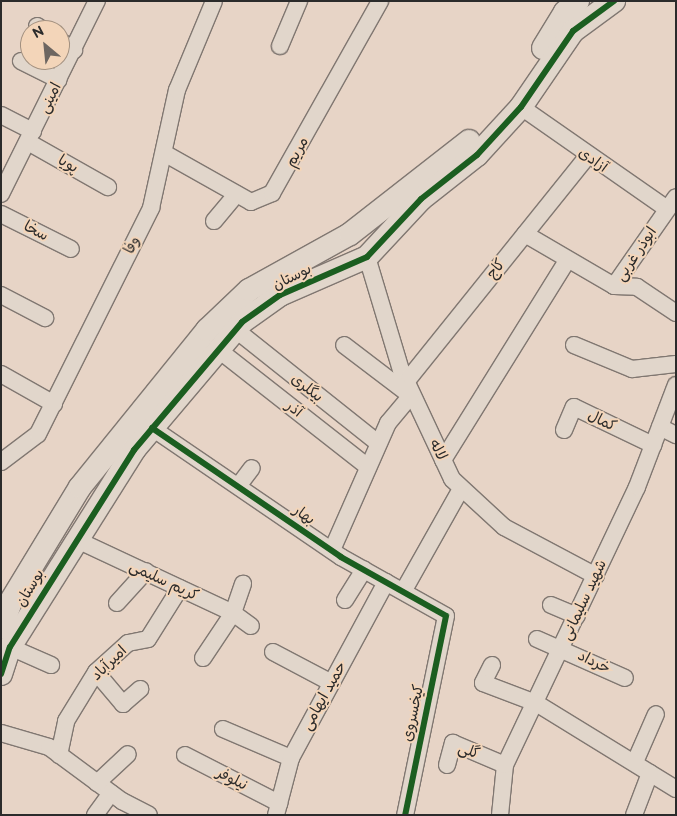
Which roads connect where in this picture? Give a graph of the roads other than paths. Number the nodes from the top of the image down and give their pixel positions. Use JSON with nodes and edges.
{"nodes":[{"id":1,"x":98,"y":1,"type":"edge"},
{"id":2,"x":214,"y":1,"type":"edge"},
{"id":3,"x":298,"y":1,"type":"edge"},
{"id":4,"x":380,"y":1,"type":"edge"},
{"id":5,"x":614,"y":1,"type":"edge"},
{"id":6,"x":576,"y":2,"type":"edge"},
{"id":7,"x":70,"y":41,"type":"edge"},
{"id":8,"x":280,"y":46,"type":"dead end"},
{"id":9,"x":39,"y":70,"type":"edge"},
{"id":10,"x":61,"y":70,"type":"edge"},
{"id":11,"x":59,"y":80,"type":"junction"},
{"id":12,"x":521,"y":108,"type":"junction"},
{"id":13,"x":1,"y":115,"type":"edge"},
{"id":14,"x":31,"y":137,"type":"junction"},
{"id":15,"x":164,"y":153,"type":"junction"},
{"id":16,"x":587,"y":157,"type":"junction"},
{"id":17,"x":108,"y":187,"type":"dead end"},
{"id":18,"x":1,"y":194,"type":"edge"},
{"id":19,"x":237,"y":194,"type":"junction"},
{"id":20,"x":672,"y":203,"type":"edge"},
{"id":21,"x":1,"y":214,"type":"edge"},
{"id":22,"x":214,"y":221,"type":"dead end"},
{"id":23,"x":525,"y":234,"type":"junction"},
{"id":24,"x":71,"y":249,"type":"dead end"},
{"id":25,"x":367,"y":257,"type":"junction"},
{"id":26,"x":567,"y":261,"type":"junction"},
{"id":27,"x":614,"y":286,"type":"junction"},
{"id":28,"x":1,"y":295,"type":"edge"},
{"id":29,"x":676,"y":313,"type":"edge"},
{"id":30,"x":45,"y":318,"type":"dead end"},
{"id":31,"x":236,"y":330,"type":"junction"},
{"id":32,"x":344,"y":345,"type":"dead end"},
{"id":33,"x":574,"y":345,"type":"dead end"},
{"id":34,"x":220,"y":351,"type":"junction"},
{"id":35,"x":676,"y":364,"type":"edge"},
{"id":36,"x":1,"y":374,"type":"edge"},
{"id":37,"x":676,"y":385,"type":"edge"},
{"id":38,"x":408,"y":389,"type":"junction"},
{"id":39,"x":54,"y":404,"type":"junction"},
{"id":40,"x":660,"y":427,"type":"junction"},
{"id":41,"x":152,"y":428,"type":"junction"},
{"id":42,"x":564,"y":430,"type":"dead end"},
{"id":43,"x":676,"y":435,"type":"edge"},
{"id":44,"x":378,"y":443,"type":"junction"},
{"id":45,"x":653,"y":445,"type":"junction"},
{"id":46,"x":443,"y":460,"type":"junction"},
{"id":47,"x":1,"y":462,"type":"edge"},
{"id":48,"x":368,"y":467,"type":"junction"},
{"id":49,"x":252,"y":468,"type":"dead end"},
{"id":50,"x":239,"y":485,"type":"junction"},
{"id":51,"x":461,"y":489,"type":"junction"},
{"id":52,"x":75,"y":539,"type":"junction"},
{"id":53,"x":332,"y":550,"type":"junction"},
{"id":54,"x":364,"y":569,"type":"junction"},
{"id":55,"x":146,"y":572,"type":"junction"},
{"id":56,"x":596,"y":576,"type":"junction"},
{"id":57,"x":386,"y":582,"type":"junction"},
{"id":58,"x":243,"y":584,"type":"dead end"},
{"id":59,"x":180,"y":588,"type":"junction"},
{"id":60,"x":404,"y":590,"type":"junction"},
{"id":61,"x":345,"y":600,"type":"dead end"},
{"id":62,"x":118,"y":603,"type":"dead end"},
{"id":63,"x":551,"y":605,"type":"dead end"},
{"id":64,"x":233,"y":613,"type":"junction"},
{"id":65,"x":446,"y":616,"type":"joint"},
{"id":66,"x":577,"y":616,"type":"junction"},
{"id":67,"x":251,"y":626,"type":"dead end"},
{"id":68,"x":5,"y":638,"type":"edge"},
{"id":69,"x":537,"y":639,"type":"dead end"},
{"id":70,"x":562,"y":647,"type":"junction"},
{"id":71,"x":273,"y":652,"type":"dead end"},
{"id":72,"x":203,"y":658,"type":"dead end"},
{"id":73,"x":51,"y":664,"type":"dead end"},
{"id":74,"x":492,"y":665,"type":"dead end"},
{"id":75,"x":96,"y":672,"type":"junction"},
{"id":76,"x":1,"y":674,"type":"edge"},
{"id":77,"x":626,"y":678,"type":"dead end"},
{"id":78,"x":330,"y":682,"type":"junction"},
{"id":79,"x":140,"y":689,"type":"dead end"},
{"id":80,"x":536,"y":703,"type":"junction"},
{"id":81,"x":656,"y":714,"type":"dead end"},
{"id":82,"x":223,"y":729,"type":"dead end"},
{"id":83,"x":1,"y":733,"type":"edge"},
{"id":84,"x":128,"y":754,"type":"dead end"},
{"id":85,"x":59,"y":755,"type":"junction"},
{"id":86,"x":186,"y":755,"type":"dead end"},
{"id":87,"x":291,"y":758,"type":"junction"},
{"id":88,"x":636,"y":762,"type":"junction"},
{"id":89,"x":446,"y":765,"type":"dead end"},
{"id":90,"x":505,"y":765,"type":"junction"},
{"id":91,"x":650,"y":773,"type":"junction"},
{"id":92,"x":97,"y":783,"type":"junction"},
{"id":93,"x":674,"y":784,"type":"edge"},
{"id":94,"x":111,"y":793,"type":"junction"},
{"id":95,"x":278,"y":809,"type":"edge"},
{"id":96,"x":96,"y":815,"type":"edge"},
{"id":97,"x":149,"y":815,"type":"edge"},
{"id":98,"x":405,"y":815,"type":"edge"},
{"id":99,"x":500,"y":815,"type":"edge"},
{"id":100,"x":634,"y":815,"type":"edge"}],
"edges":[{"from":1,"to":7,"type":"street","name":"امینی"},
{"from":2,"to":15,"type":"street","name":"وفا"},
{"from":3,"to":8,"type":"street"},
{"from":4,"to":19,"type":"street","name":"مریم"},
{"from":5,"to":12,"type":"street","name":"بوستان"},
{"from":6,"to":68,"type":"street","name":"بوستان"},
{"from":9,"to":11,"type":"street"},
{"from":10,"to":11,"type":"street","name":"امینی"},
{"from":11,"to":14,"type":"street","name":"امینی"},
{"from":12,"to":16,"type":"street","name":"آزادی"},
{"from":12,"to":25,"type":"street","name":"بوستان"},
{"from":13,"to":14,"type":"street","name":"پویا"},
{"from":14,"to":17,"type":"street","name":"پویا"},
{"from":14,"to":18,"type":"street","name":"امینی"},
{"from":15,"to":19,"type":"street","name":"مریم"},
{"from":15,"to":39,"type":"street","name":"وفا"},
{"from":16,"to":20,"type":"street","name":"آزادی"},
{"from":16,"to":23,"type":"street","name":"کاج"},
{"from":19,"to":22,"type":"street"},
{"from":20,"to":27,"type":"street","name":"ابوذر غربی"},
{"from":21,"to":24,"type":"street","name":"سخا"},
{"from":23,"to":26,"type":"street"},
{"from":23,"to":38,"type":"street","name":"کاج"},
{"from":25,"to":31,"type":"street","name":"بوستان"},
{"from":25,"to":38,"type":"street","name":"لاله"},
{"from":26,"to":27,"type":"street"},
{"from":26,"to":46,"type":"street"},
{"from":27,"to":29,"type":"street"},
{"from":28,"to":30,"type":"street"},
{"from":31,"to":34,"type":"street","name":"بوستان"},
{"from":31,"to":44,"type":"street","name":"بیگلری"},
{"from":32,"to":38,"type":"street"},
{"from":33,"to":35,"type":"street"},
{"from":34,"to":41,"type":"street","name":"بوستان"},
{"from":34,"to":48,"type":"street","name":"آذر"},
{"from":36,"to":39,"type":"street"},
{"from":37,"to":40,"type":"street","name":"شهید سلیمانی"},
{"from":38,"to":44,"type":"street","name":"کاج"},
{"from":38,"to":46,"type":"street","name":"لاله"},
{"from":39,"to":47,"type":"street","name":"وفا"},
{"from":40,"to":43,"type":"street"},
{"from":40,"to":45,"type":"street","name":"شهید سلیمانی"},
{"from":41,"to":50,"type":"street","name":"بهار"},
{"from":41,"to":52,"type":"street","name":"بوستان"},
{"from":42,"to":45,"type":"street","name":"کمال"},
{"from":44,"to":48,"type":"street","name":"کاج"},
{"from":45,"to":56,"type":"street","name":"شهید سلیمانی"},
{"from":46,"to":51,"type":"street","name":"لاله"},
{"from":48,"to":53,"type":"street","name":"کاج"},
{"from":49,"to":50,"type":"street"},
{"from":50,"to":53,"type":"street","name":"بهار"},
{"from":51,"to":56,"type":"street","name":"لاله"},
{"from":51,"to":60,"type":"street"},
{"from":52,"to":55,"type":"street","name":"کریم سلیمی"},
{"from":52,"to":68,"type":"street","name":"بوستان"},
{"from":53,"to":54,"type":"street","name":"بهار"},
{"from":54,"to":57,"type":"street","name":"بهار"},
{"from":54,"to":61,"type":"street"},
{"from":55,"to":59,"type":"street","name":"کریم سلیمی"},
{"from":55,"to":62,"type":"street"},
{"from":56,"to":66,"type":"street","name":"شهید سلیمانی"},
{"from":57,"to":60,"type":"street","name":"بهار"},
{"from":57,"to":78,"type":"street","name":"حمید ایهامی"},
{"from":58,"to":64,"type":"street"},
{"from":59,"to":64,"type":"street","name":"کریم سلیمی"},
{"from":59,"to":75,"type":"street","name":"امیرآباد"},
{"from":60,"to":65,"type":"street","name":"بهار"},
{"from":63,"to":66,"type":"street"},
{"from":64,"to":67,"type":"street","name":"کریم سلیمی"},
{"from":64,"to":72,"type":"street"},
{"from":65,"to":98,"type":"street","name":"کیخسروی"},
{"from":66,"to":70,"type":"street","name":"شهید سلیمانی"},
{"from":68,"to":73,"type":"street"},
{"from":68,"to":76,"type":"street","name":"بوستان"},
{"from":69,"to":70,"type":"street","name":"خرداد"},
{"from":70,"to":77,"type":"street","name":"خرداد"},
{"from":70,"to":80,"type":"street","name":"شهید سلیمانی"},
{"from":71,"to":78,"type":"street"},
{"from":74,"to":80,"type":"street"},
{"from":75,"to":79,"type":"street"},
{"from":75,"to":85,"type":"street","name":"امیرآباد"},
{"from":78,"to":87,"type":"street","name":"حمید ایهامی"},
{"from":80,"to":88,"type":"street"},
{"from":80,"to":90,"type":"street","name":"شهید سلیمانی"},
{"from":81,"to":88,"type":"street"},
{"from":82,"to":87,"type":"street"},
{"from":83,"to":85,"type":"street"},
{"from":84,"to":92,"type":"street"},
{"from":85,"to":92,"type":"street"},
{"from":86,"to":95,"type":"street","name":"نیلوفر"},
{"from":87,"to":95,"type":"street","name":"حمید ایهامی"},
{"from":88,"to":91,"type":"street"},
{"from":89,"to":90,"type":"street","name":"گلی"},
{"from":90,"to":99,"type":"street","name":"شهید سلیمانی"},
{"from":91,"to":93,"type":"street"},
{"from":91,"to":100,"type":"street"},
{"from":92,"to":94,"type":"street"},
{"from":94,"to":96,"type":"street"},
{"from":94,"to":97,"type":"street"}]}
